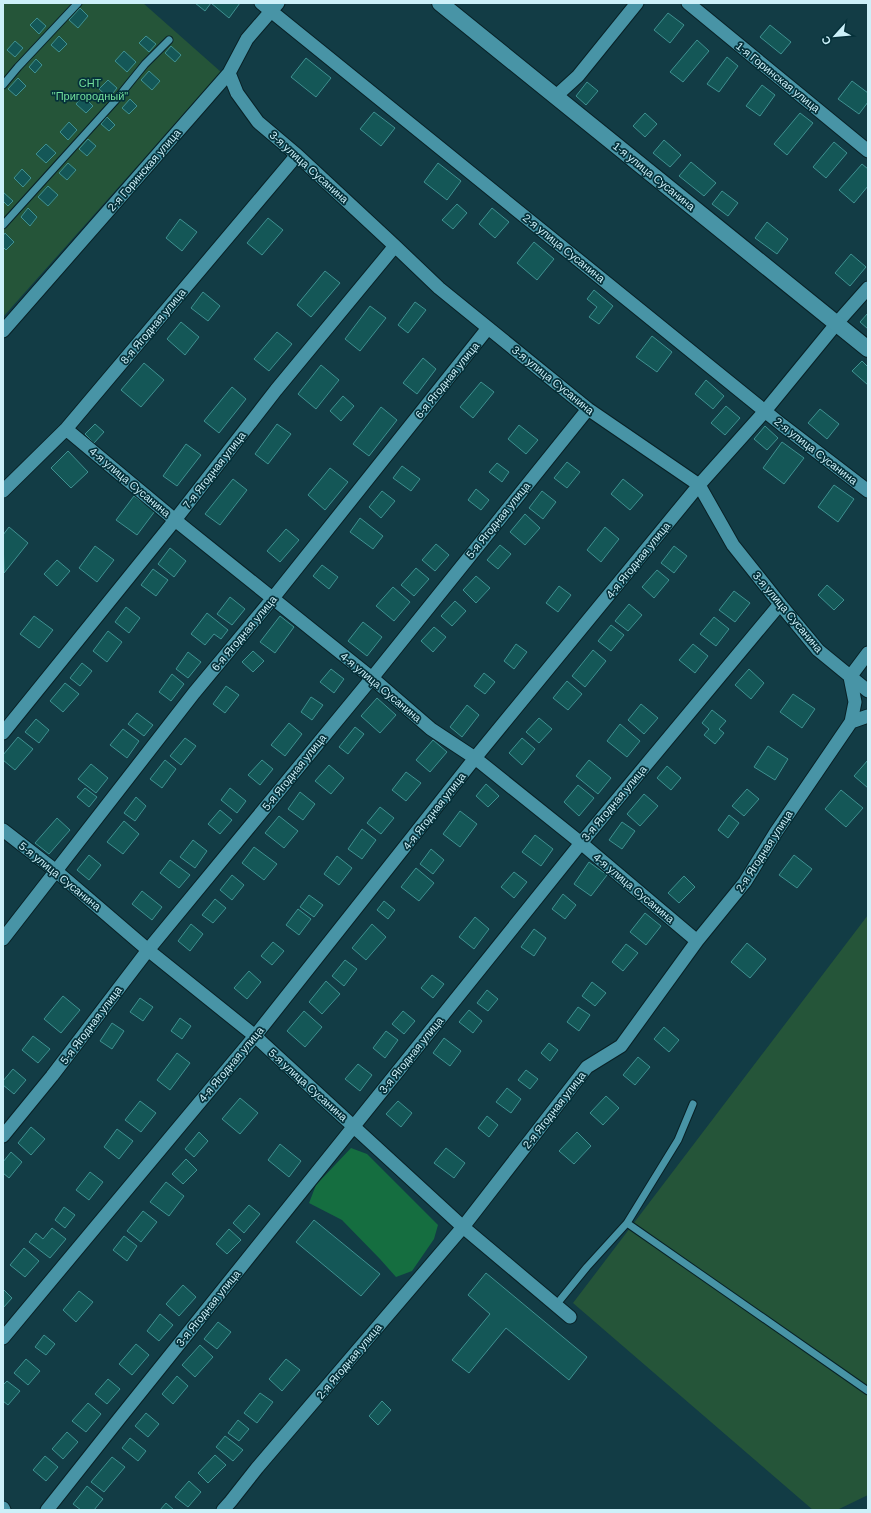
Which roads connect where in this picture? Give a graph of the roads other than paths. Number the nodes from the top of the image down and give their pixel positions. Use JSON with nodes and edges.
{"nodes":[{"id":1,"x":78,"y":3,"type":"edge"},
{"id":2,"x":440,"y":3,"type":"edge"},
{"id":3,"x":637,"y":3,"type":"edge"},
{"id":4,"x":688,"y":3,"type":"edge"},
{"id":5,"x":270,"y":6,"type":"edge"},
{"id":6,"x":169,"y":40,"type":"dead end"},
{"id":7,"x":229,"y":73,"type":"junction"},
{"id":8,"x":3,"y":85,"type":"edge"},
{"id":9,"x":555,"y":97,"type":"junction"},
{"id":10,"x":868,"y":151,"type":"edge"},
{"id":11,"x":297,"y":155,"type":"junction"},
{"id":12,"x":3,"y":225,"type":"edge"},
{"id":13,"x":396,"y":246,"type":"junction"},
{"id":14,"x":868,"y":288,"type":"edge"},
{"id":15,"x":837,"y":323,"type":"junction"},
{"id":16,"x":488,"y":328,"type":"junction"},
{"id":17,"x":3,"y":332,"type":"edge"},
{"id":18,"x":868,"y":349,"type":"edge"},
{"id":19,"x":588,"y":409,"type":"junction"},
{"id":20,"x":765,"y":411,"type":"junction"},
{"id":21,"x":66,"y":429,"type":"junction"},
{"id":22,"x":699,"y":486,"type":"junction"},
{"id":23,"x":3,"y":491,"type":"edge"},
{"id":24,"x":868,"y":491,"type":"edge"},
{"id":25,"x":175,"y":520,"type":"junction"},
{"id":26,"x":273,"y":598,"type":"junction"},
{"id":27,"x":780,"y":604,"type":"junction"},
{"id":28,"x":868,"y":653,"type":"edge"},
{"id":29,"x":850,"y":676,"type":"junction"},
{"id":30,"x":372,"y":678,"type":"junction"},
{"id":31,"x":868,"y":691,"type":"edge"},
{"id":32,"x":868,"y":716,"type":"edge"},
{"id":33,"x":851,"y":722,"type":"junction"},
{"id":34,"x":3,"y":733,"type":"edge"},
{"id":35,"x":476,"y":758,"type":"junction"},
{"id":36,"x":3,"y":830,"type":"edge"},
{"id":37,"x":581,"y":843,"type":"junction"},
{"id":38,"x":56,"y":870,"type":"junction"},
{"id":39,"x":3,"y":939,"type":"edge"},
{"id":40,"x":697,"y":941,"type":"junction"},
{"id":41,"x":148,"y":950,"type":"junction"},
{"id":42,"x":255,"y":1036,"type":"junction"},
{"id":43,"x":694,"y":1104,"type":"dead end"},
{"id":44,"x":354,"y":1127,"type":"junction"},
{"id":45,"x":3,"y":1136,"type":"edge"},
{"id":46,"x":627,"y":1224,"type":"junction"},
{"id":47,"x":463,"y":1227,"type":"junction"},
{"id":48,"x":556,"y":1305,"type":"junction"},
{"id":49,"x":570,"y":1317,"type":"dead end"},
{"id":50,"x":3,"y":1338,"type":"edge"},
{"id":51,"x":868,"y":1391,"type":"edge"},
{"id":52,"x":47,"y":1510,"type":"edge"},
{"id":53,"x":223,"y":1510,"type":"edge"}],
"edges":[{"from":1,"to":8,"type":"lane"},
{"from":2,"to":9,"type":"street","name":"1-я улица Сусанина"},
{"from":3,"to":9,"type":"street"},
{"from":4,"to":10,"type":"street","name":"1-я Горинская улица"},
{"from":5,"to":7,"type":"street","name":"2-я Горинская улица"},
{"from":5,"to":20,"type":"street","name":"2-я улица Сусанина"},
{"from":6,"to":12,"type":"lane"},
{"from":7,"to":11,"type":"street","name":"3-я улица Сусанина"},
{"from":7,"to":17,"type":"street","name":"2-я Горинская улица"},
{"from":9,"to":15,"type":"street","name":"1-я улица Сусанина"},
{"from":11,"to":13,"type":"street","name":"3-я улица Сусанина"},
{"from":11,"to":21,"type":"street","name":"8-я Ягодная улица"},
{"from":13,"to":16,"type":"street","name":"3-я улица Сусанина"},
{"from":13,"to":25,"type":"street","name":"7-я Ягодная улица"},
{"from":14,"to":15,"type":"street","name":"4-я Ягодная улица"},
{"from":15,"to":18,"type":"street","name":"1-я улица Сусанина"},
{"from":15,"to":20,"type":"street","name":"4-я Ягодная улица"},
{"from":16,"to":19,"type":"street","name":"3-я улица Сусанина"},
{"from":16,"to":26,"type":"street","name":"6-я Ягодная улица"},
{"from":19,"to":22,"type":"street","name":"3-я улица Сусанина"},
{"from":19,"to":30,"type":"street","name":"5-я Ягодная улица"},
{"from":20,"to":22,"type":"street","name":"4-я Ягодная улица"},
{"from":20,"to":24,"type":"street","name":"2-я улица Сусанина"},
{"from":21,"to":23,"type":"street","name":"8-я Ягодная улица"},
{"from":21,"to":25,"type":"street","name":"4-я улица Сусанина"},
{"from":22,"to":27,"type":"street","name":"3-я улица Сусанина"},
{"from":22,"to":35,"type":"street","name":"4-я Ягодная улица"},
{"from":25,"to":26,"type":"street","name":"4-я улица Сусанина"},
{"from":25,"to":34,"type":"street","name":"7-я Ягодная улица"},
{"from":26,"to":30,"type":"street","name":"4-я улица Сусанина"},
{"from":26,"to":38,"type":"street","name":"6-я Ягодная улица"},
{"from":27,"to":29,"type":"street","name":"3-я улица Сусанина"},
{"from":27,"to":37,"type":"street","name":"3-я Ягодная улица"},
{"from":28,"to":29,"type":"street"},
{"from":29,"to":31,"type":"street","name":"3-я улица Сусанина"},
{"from":29,"to":33,"type":"street","name":"2-я Ягодная улица"},
{"from":30,"to":35,"type":"street","name":"4-я улица Сусанина"},
{"from":30,"to":41,"type":"street","name":"5-я Ягодная улица"},
{"from":32,"to":33,"type":"street"},
{"from":33,"to":40,"type":"street","name":"2-я Ягодная улица"},
{"from":35,"to":37,"type":"street","name":"4-я улица Сусанина"},
{"from":35,"to":42,"type":"street","name":"4-я Ягодная улица"},
{"from":36,"to":38,"type":"street","name":"5-я улица Сусанина"},
{"from":37,"to":40,"type":"street","name":"4-я улица Сусанина"},
{"from":37,"to":44,"type":"street","name":"3-я Ягодная улица"},
{"from":38,"to":39,"type":"street","name":"6-я Ягодная улица"},
{"from":38,"to":41,"type":"street","name":"5-я улица Сусанина"},
{"from":40,"to":47,"type":"street","name":"2-я Ягодная улица"},
{"from":41,"to":42,"type":"street","name":"5-я улица Сусанина"},
{"from":41,"to":45,"type":"street","name":"5-я Ягодная улица"},
{"from":42,"to":44,"type":"street","name":"5-я улица Сусанина"},
{"from":42,"to":50,"type":"street","name":"4-я Ягодная улица"},
{"from":43,"to":46,"type":"lane"},
{"from":44,"to":47,"type":"street","name":"5-я улица Сусанина"},
{"from":44,"to":52,"type":"street","name":"3-я Ягодная улица"},
{"from":46,"to":48,"type":"lane"},
{"from":46,"to":51,"type":"lane"},
{"from":47,"to":48,"type":"street","name":"5-я улица Сусанина"},
{"from":47,"to":53,"type":"street","name":"2-я Ягодная улица"},
{"from":48,"to":49,"type":"street","name":"5-я улица Сусанина"}]}
